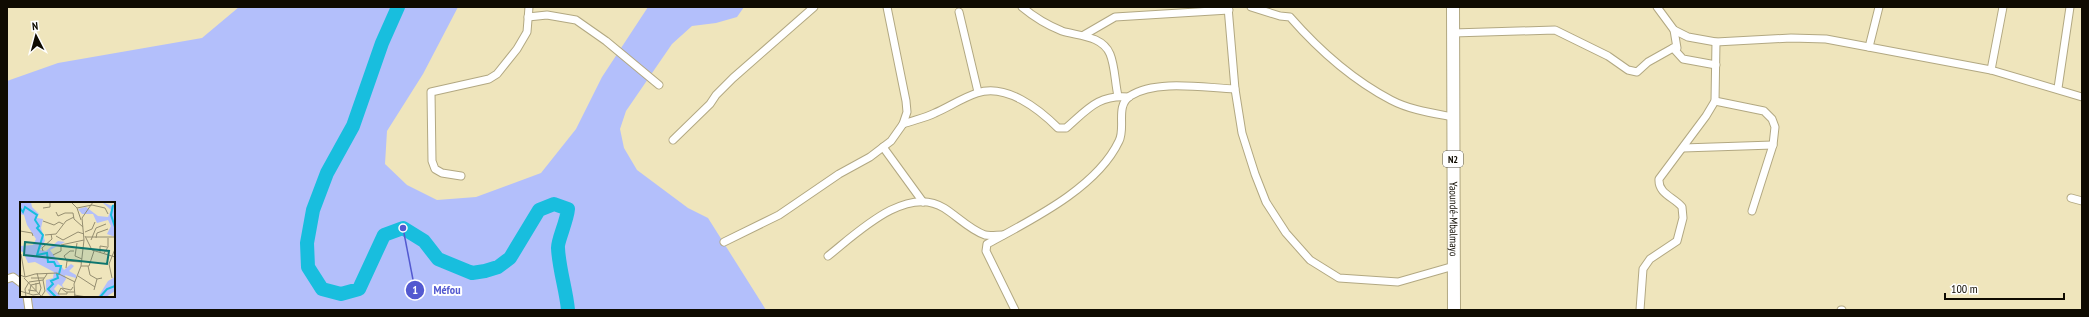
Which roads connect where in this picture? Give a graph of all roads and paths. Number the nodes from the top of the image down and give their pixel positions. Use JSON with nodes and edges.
{"nodes":[{"id":1,"x":529,"y":7,"type":"edge"},
{"id":2,"x":814,"y":7,"type":"edge"},
{"id":3,"x":887,"y":7,"type":"edge"},
{"id":4,"x":1022,"y":7,"type":"edge"},
{"id":5,"x":1250,"y":7,"type":"edge"},
{"id":6,"x":1453,"y":7,"type":"edge"},
{"id":7,"x":1656,"y":7,"type":"edge"},
{"id":8,"x":1878,"y":7,"type":"edge"},
{"id":9,"x":2003,"y":7,"type":"edge"},
{"id":10,"x":2070,"y":7,"type":"edge"},
{"id":11,"x":1228,"y":8,"type":"edge"},
{"id":12,"x":959,"y":12,"type":"dead end"},
{"id":13,"x":528,"y":17,"type":"junction"},
{"id":14,"x":1674,"y":30,"type":"junction"},
{"id":15,"x":1453,"y":33,"type":"junction"},
{"id":16,"x":1084,"y":35,"type":"junction"},
{"id":17,"x":1716,"y":42,"type":"junction"},
{"id":18,"x":1673,"y":48,"type":"junction"},
{"id":19,"x":1869,"y":48,"type":"junction"},
{"id":20,"x":1716,"y":65,"type":"junction"},
{"id":21,"x":1991,"y":70,"type":"junction"},
{"id":22,"x":659,"y":85,"type":"dead end"},
{"id":23,"x":2058,"y":88,"type":"junction"},
{"id":24,"x":1235,"y":89,"type":"junction"},
{"id":25,"x":978,"y":92,"type":"junction"},
{"id":26,"x":1118,"y":96,"type":"junction"},
{"id":27,"x":1129,"y":97,"type":"junction"},
{"id":28,"x":2082,"y":97,"type":"edge"},
{"id":29,"x":1715,"y":101,"type":"junction"},
{"id":30,"x":1453,"y":117,"type":"junction"},
{"id":31,"x":903,"y":124,"type":"junction"},
{"id":32,"x":673,"y":140,"type":"dead end"},
{"id":33,"x":1773,"y":145,"type":"junction"},
{"id":34,"x":883,"y":147,"type":"junction"},
{"id":35,"x":1682,"y":148,"type":"junction"},
{"id":36,"x":461,"y":176,"type":"dead end"},
{"id":37,"x":2071,"y":198,"type":"dead end"},
{"id":38,"x":2082,"y":201,"type":"edge"},
{"id":39,"x":923,"y":202,"type":"junction"},
{"id":40,"x":1752,"y":211,"type":"dead end"},
{"id":41,"x":1003,"y":235,"type":"junction"},
{"id":42,"x":724,"y":242,"type":"dead end"},
{"id":43,"x":828,"y":256,"type":"dead end"},
{"id":44,"x":1454,"y":266,"type":"junction"},
{"id":45,"x":7,"y":279,"type":"edge"},
{"id":46,"x":20,"y":282,"type":"edge"},
{"id":47,"x":27,"y":297,"type":"edge"},
{"id":48,"x":29,"y":310,"type":"edge"},
{"id":49,"x":1015,"y":310,"type":"edge"},
{"id":50,"x":1454,"y":310,"type":"edge"},
{"id":51,"x":1640,"y":310,"type":"edge"}],
"edges":[{"from":1,"to":13,"type":"street"},
{"from":2,"to":32,"type":"street"},
{"from":3,"to":31,"type":"street"},
{"from":4,"to":16,"type":"street"},
{"from":5,"to":30,"type":"street"},
{"from":6,"to":15,"type":"highway","name":"Yaoundé-Mbalmayo","number":"N2"},
{"from":7,"to":14,"type":"street"},
{"from":8,"to":19,"type":"street"},
{"from":9,"to":21,"type":"street"},
{"from":10,"to":23,"type":"street"},
{"from":11,"to":16,"type":"street"},
{"from":11,"to":24,"type":"street"},
{"from":12,"to":25,"type":"street"},
{"from":13,"to":22,"type":"street"},
{"from":13,"to":36,"type":"street"},
{"from":14,"to":17,"type":"street"},
{"from":14,"to":18,"type":"street"},
{"from":15,"to":18,"type":"street"},
{"from":15,"to":30,"type":"highway","name":"Yaoundé-Mbalmayo","number":"N2"},
{"from":16,"to":26,"type":"street"},
{"from":17,"to":19,"type":"street"},
{"from":17,"to":20,"type":"street"},
{"from":18,"to":20,"type":"street"},
{"from":19,"to":21,"type":"street"},
{"from":20,"to":29,"type":"street"},
{"from":21,"to":23,"type":"street"},
{"from":23,"to":28,"type":"street"},
{"from":24,"to":27,"type":"street"},
{"from":24,"to":44,"type":"street"},
{"from":25,"to":26,"type":"street"},
{"from":25,"to":31,"type":"street"},
{"from":26,"to":27,"type":"street"},
{"from":27,"to":41,"type":"street"},
{"from":29,"to":33,"type":"street"},
{"from":29,"to":35,"type":"street"},
{"from":30,"to":44,"type":"highway","name":"Yaoundé-Mbalmayo","number":"N2"},
{"from":31,"to":34,"type":"street"},
{"from":33,"to":35,"type":"street"},
{"from":33,"to":40,"type":"street"},
{"from":34,"to":39,"type":"street"},
{"from":34,"to":42,"type":"street"},
{"from":35,"to":51,"type":"street"},
{"from":37,"to":38,"type":"street"},
{"from":39,"to":41,"type":"street"},
{"from":39,"to":43,"type":"street"},
{"from":41,"to":49,"type":"street"},
{"from":44,"to":50,"type":"highway","name":"Yaoundé-Mbalmayo","number":"N2"},
{"from":45,"to":46,"type":"street"},
{"from":47,"to":48,"type":"street"}]}
